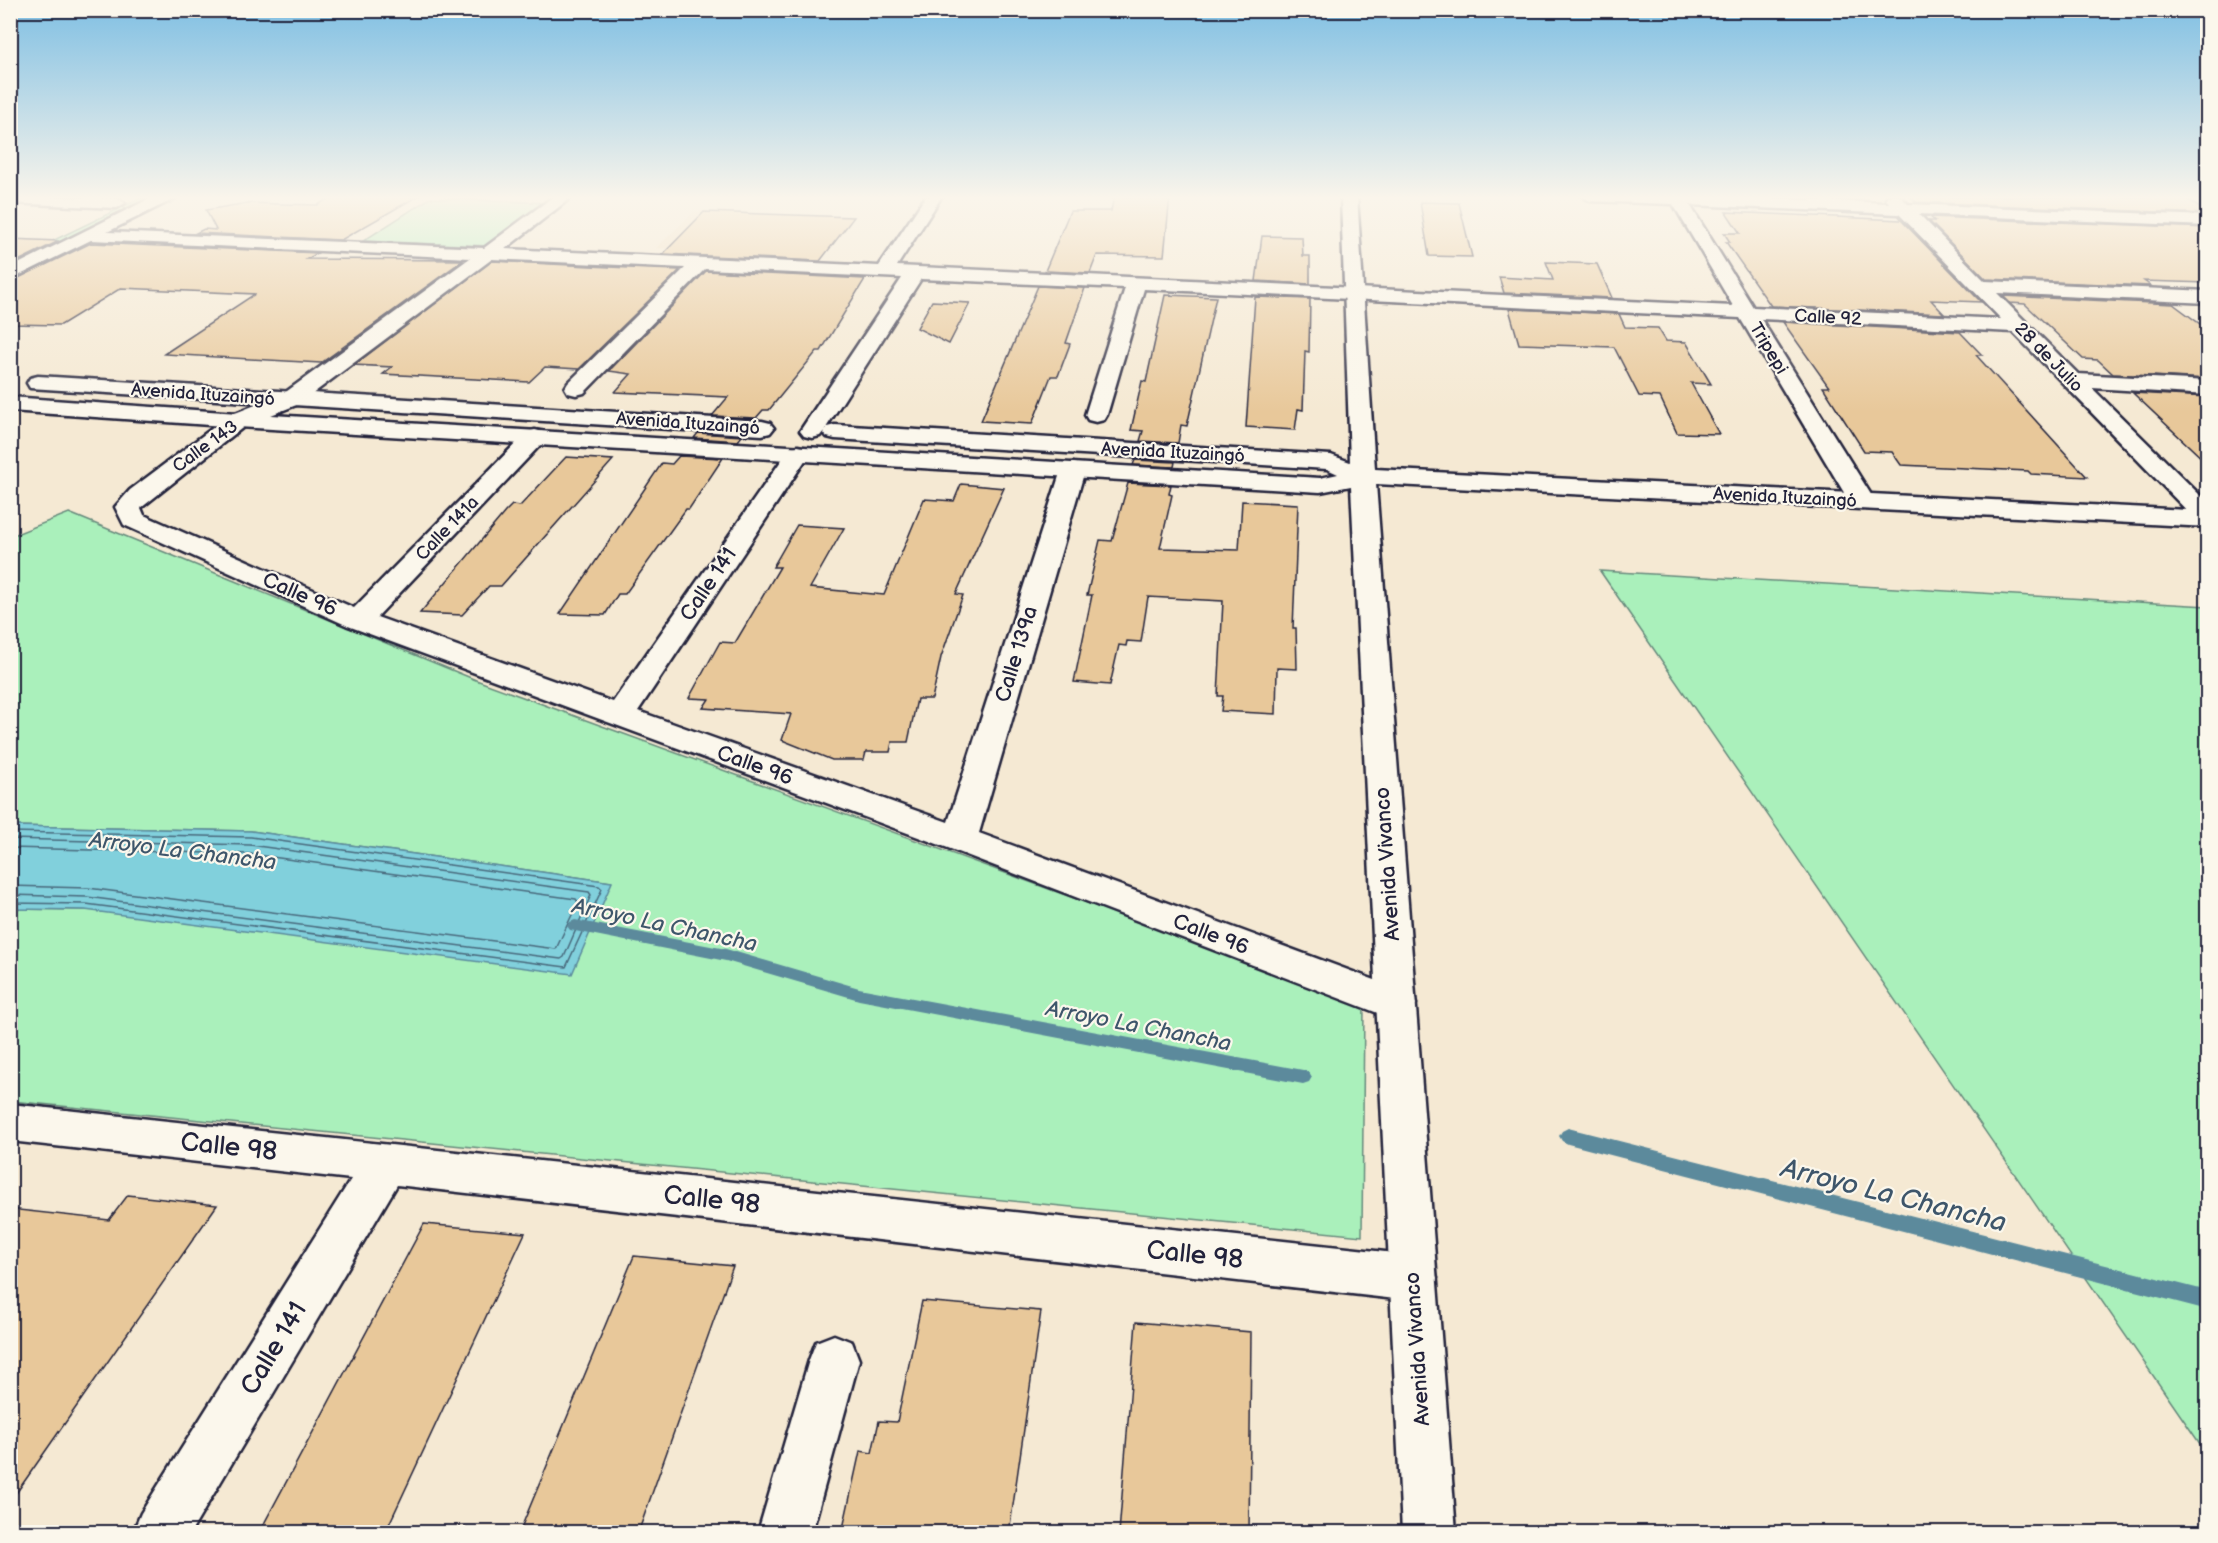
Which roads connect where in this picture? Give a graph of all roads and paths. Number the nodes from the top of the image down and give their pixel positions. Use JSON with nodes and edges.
{"nodes":[{"id":1,"x":471,"y":268,"type":"edge"},
{"id":2,"x":695,"y":268,"type":"edge"},
{"id":3,"x":816,"y":268,"type":"edge"},
{"id":4,"x":887,"y":268,"type":"edge"},
{"id":5,"x":1353,"y":268,"type":"edge"},
{"id":6,"x":1720,"y":268,"type":"edge"},
{"id":7,"x":1962,"y":268,"type":"edge"},
{"id":8,"x":885,"y":271,"type":"junction"},
{"id":9,"x":915,"y":273,"type":"junction"},
{"id":10,"x":1136,"y":283,"type":"junction"},
{"id":11,"x":1980,"y":286,"type":"junction"},
{"id":12,"x":1355,"y":293,"type":"junction"},
{"id":13,"x":2208,"y":297,"type":"edge"},
{"id":14,"x":1748,"y":314,"type":"junction"},
{"id":15,"x":2019,"y":326,"type":"junction"},
{"id":16,"x":2072,"y":380,"type":"junction"},
{"id":17,"x":10,"y":382,"type":"edge"},
{"id":18,"x":576,"y":388,"type":"dead end"},
{"id":19,"x":2208,"y":388,"type":"edge"},
{"id":20,"x":291,"y":399,"type":"junction"},
{"id":21,"x":10,"y":404,"type":"edge"},
{"id":22,"x":1096,"y":415,"type":"dead end"},
{"id":23,"x":238,"y":420,"type":"junction"},
{"id":24,"x":535,"y":437,"type":"junction"},
{"id":25,"x":805,"y":442,"type":"junction"},
{"id":26,"x":1073,"y":470,"type":"junction"},
{"id":27,"x":1363,"y":476,"type":"junction"},
{"id":28,"x":1862,"y":501,"type":"junction"},
{"id":29,"x":128,"y":507,"type":"joint"},
{"id":30,"x":2208,"y":518,"type":"edge"},
{"id":31,"x":358,"y":620,"type":"junction"},
{"id":32,"x":619,"y":716,"type":"junction"},
{"id":33,"x":960,"y":839,"type":"junction"},
{"id":34,"x":1396,"y":1004,"type":"junction"},
{"id":35,"x":10,"y":1122,"type":"edge"},
{"id":36,"x":385,"y":1164,"type":"junction"},
{"id":37,"x":1413,"y":1278,"type":"junction"},
{"id":38,"x":834,"y":1360,"type":"dead end"},
{"id":39,"x":160,"y":1533,"type":"edge"},
{"id":40,"x":785,"y":1533,"type":"edge"},
{"id":41,"x":1429,"y":1533,"type":"edge"}],
"edges":[{"from":1,"to":20,"type":"street"},
{"from":2,"to":18,"type":"street"},
{"from":3,"to":8,"type":"street","name":"Calle 92"},
{"from":4,"to":8,"type":"street"},
{"from":5,"to":12,"type":"street","name":"Avenida Vivanco"},
{"from":6,"to":14,"type":"street","name":"Tripepi"},
{"from":7,"to":11,"type":"street","name":"28 de Julio"},
{"from":8,"to":9,"type":"street","name":"Calle 92"},
{"from":9,"to":10,"type":"street","name":"Calle 92"},
{"from":9,"to":25,"type":"street","name":"Calle 141"},
{"from":10,"to":12,"type":"street","name":"Calle 92"},
{"from":10,"to":22,"type":"street"},
{"from":11,"to":13,"type":"street"},
{"from":11,"to":15,"type":"street","name":"28 de Julio"},
{"from":12,"to":14,"type":"street","name":"Calle 92"},
{"from":12,"to":27,"type":"street","name":"Avenida Vivanco"},
{"from":14,"to":15,"type":"street","name":"Calle 92"},
{"from":14,"to":28,"type":"street","name":"Tripepi"},
{"from":15,"to":16,"type":"street","name":"28 de Julio"},
{"from":16,"to":19,"type":"street"},
{"from":16,"to":30,"type":"street","name":"28 de Julio"},
{"from":17,"to":20,"type":"street","name":"Avenida Ituzaingó"},
{"from":20,"to":23,"type":"street","name":"Calle 143"},
{"from":20,"to":25,"type":"street","name":"Avenida Ituzaingó"},
{"from":21,"to":23,"type":"street","name":"Avenida Ituzaingó"},
{"from":23,"to":24,"type":"street","name":"Avenida Ituzaingó"},
{"from":23,"to":29,"type":"street","name":"Calle 143"},
{"from":24,"to":25,"type":"street","name":"Avenida Ituzaingó"},
{"from":24,"to":31,"type":"street","name":"Calle 141a"},
{"from":25,"to":26,"type":"street","name":"Avenida Ituzaingó"},
{"from":25,"to":27,"type":"street","name":"Avenida Ituzaingó"},
{"from":25,"to":32,"type":"street","name":"Calle 141"},
{"from":26,"to":27,"type":"street","name":"Avenida Ituzaingó"},
{"from":26,"to":33,"type":"street","name":"Calle 139a"},
{"from":27,"to":28,"type":"street","name":"Avenida Ituzaingó"},
{"from":27,"to":34,"type":"street","name":"Avenida Vivanco"},
{"from":28,"to":30,"type":"street","name":"Avenida Ituzaingó"},
{"from":29,"to":31,"type":"street","name":"Calle 96"},
{"from":31,"to":32,"type":"street","name":"Calle 96"},
{"from":32,"to":33,"type":"street","name":"Calle 96"},
{"from":33,"to":34,"type":"street","name":"Calle 96"},
{"from":34,"to":37,"type":"street","name":"Avenida Vivanco"},
{"from":35,"to":36,"type":"street","name":"Calle 98"},
{"from":36,"to":37,"type":"street","name":"Calle 98"},
{"from":36,"to":39,"type":"street","name":"Calle 141"},
{"from":37,"to":41,"type":"street","name":"Avenida Vivanco"},
{"from":38,"to":40,"type":"street"}]}
